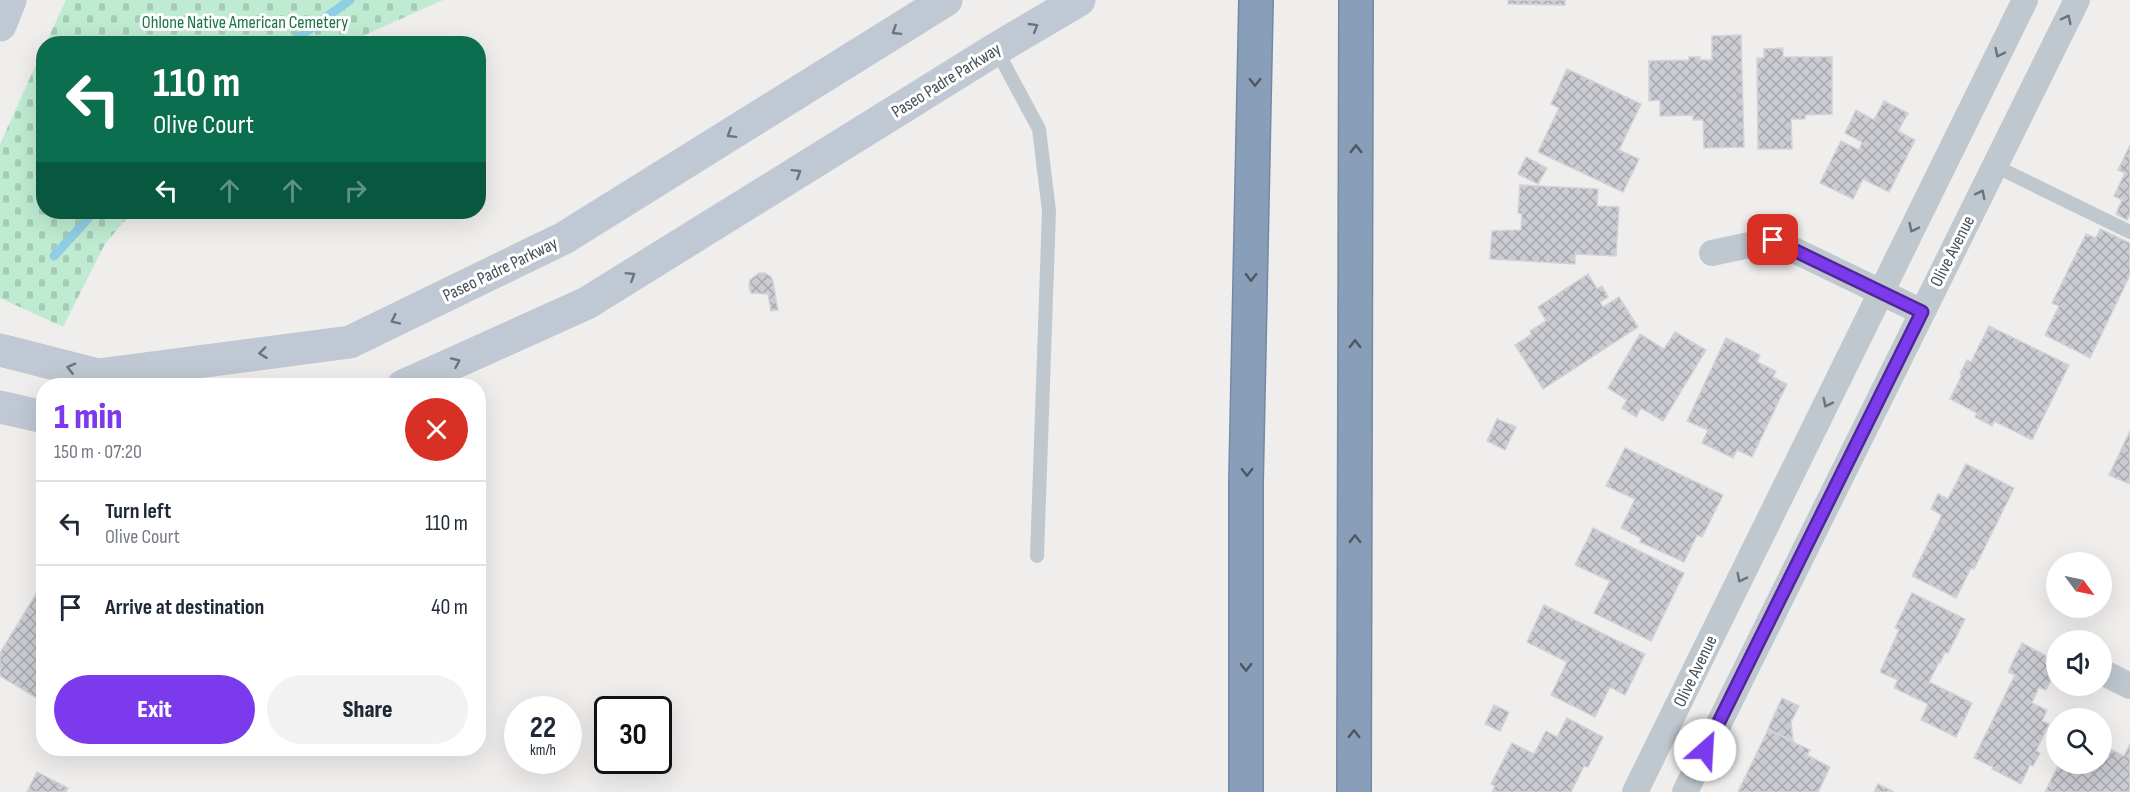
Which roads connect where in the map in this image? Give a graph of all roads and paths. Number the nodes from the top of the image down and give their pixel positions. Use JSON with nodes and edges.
{"nodes":[{"id":1,"x":10,"y":0,"type":"edge"},
{"id":2,"x":946,"y":0,"type":"edge"},
{"id":3,"x":1079,"y":0,"type":"edge"},
{"id":4,"x":1356,"y":0,"type":"edge"},
{"id":5,"x":2025,"y":0,"type":"edge"},
{"id":6,"x":2077,"y":0,"type":"edge"},
{"id":7,"x":1253,"y":8,"type":"edge"},
{"id":8,"x":0,"y":25,"type":"edge"},
{"id":9,"x":996,"y":49,"type":"junction"},
{"id":10,"x":1995,"y":166,"type":"junction"},
{"id":11,"x":2130,"y":232,"type":"edge"},
{"id":12,"x":1712,"y":253,"type":"dead end"},
{"id":13,"x":1881,"y":292,"type":"junction"},
{"id":14,"x":1922,"y":312,"type":"junction"},
{"id":15,"x":0,"y":350,"type":"edge"},
{"id":16,"x":421,"y":378,"type":"edge"},
{"id":17,"x":0,"y":407,"type":"edge"},
{"id":18,"x":36,"y":415,"type":"edge"},
{"id":19,"x":1037,"y":556,"type":"dead end"},
{"id":20,"x":2112,"y":677,"type":"edge"},
{"id":21,"x":2130,"y":686,"type":"edge"},
{"id":22,"x":1246,"y":792,"type":"edge"},
{"id":23,"x":1354,"y":792,"type":"edge"},
{"id":24,"x":1635,"y":792,"type":"edge"},
{"id":25,"x":1685,"y":792,"type":"edge"}],
"edges":[{"from":1,"to":8,"type":"main road"},
{"from":2,"to":15,"type":"main road","name":"Paseo Padre Parkway","one_way":true},
{"from":9,"to":3,"type":"main road","name":"Paseo Padre Parkway","one_way":true},
{"from":23,"to":4,"type":"highway","one_way":true},
{"from":5,"to":13,"type":"street","name":"Olive Avenue","one_way":true},
{"from":10,"to":6,"type":"street","name":"Olive Avenue","one_way":true},
{"from":7,"to":22,"type":"highway","one_way":true},
{"from":16,"to":9,"type":"main road","name":"Paseo Padre Parkway","one_way":true},
{"from":9,"to":19,"type":"lane"},
{"from":10,"to":11,"type":"lane"},
{"from":14,"to":10,"type":"street","name":"Olive Avenue","one_way":true},
{"from":12,"to":13,"type":"street"},
{"from":13,"to":14,"type":"street"},
{"from":13,"to":24,"type":"street","name":"Olive Avenue","one_way":true},
{"from":14,"to":25,"type":"street","name":"Olive Avenue"},
{"from":17,"to":18,"type":"main road"},
{"from":20,"to":21,"type":"street"}]}
